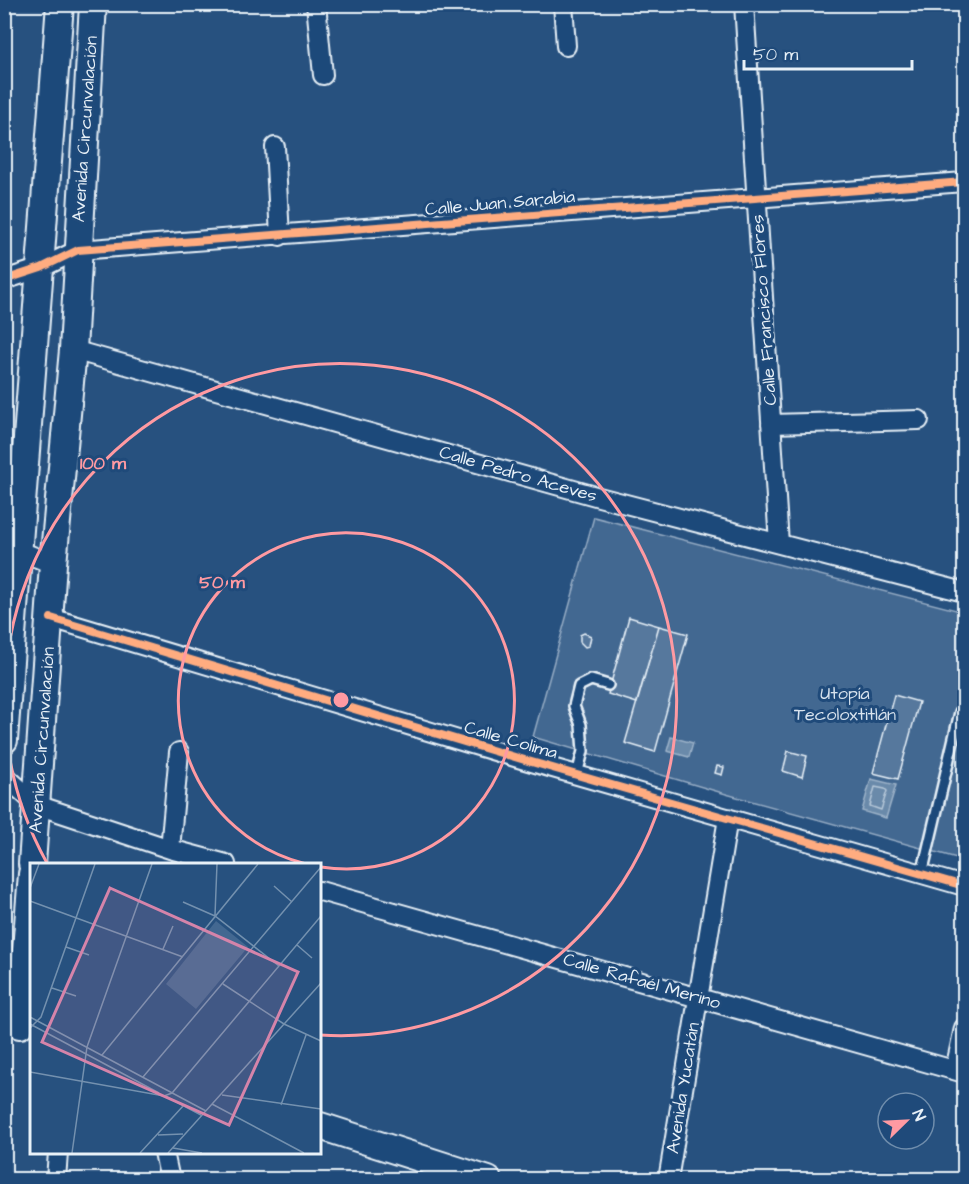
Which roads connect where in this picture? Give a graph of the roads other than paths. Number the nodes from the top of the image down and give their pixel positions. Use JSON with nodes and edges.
{"nodes":[{"id":1,"x":60,"y":4,"type":"edge"},
{"id":2,"x":93,"y":4,"type":"edge"},
{"id":3,"x":316,"y":4,"type":"edge"},
{"id":4,"x":563,"y":4,"type":"edge"},
{"id":5,"x":744,"y":4,"type":"edge"},
{"id":6,"x":566,"y":46,"type":"dead end"},
{"id":7,"x":322,"y":75,"type":"dead end"},
{"id":8,"x":276,"y":147,"type":"dead end"},
{"id":9,"x":964,"y":182,"type":"edge"},
{"id":10,"x":756,"y":197,"type":"junction"},
{"id":11,"x":280,"y":236,"type":"junction"},
{"id":12,"x":78,"y":250,"type":"junction"},
{"id":13,"x":41,"y":268,"type":"junction"},
{"id":14,"x":4,"y":280,"type":"edge"},
{"id":15,"x":72,"y":350,"type":"junction"},
{"id":16,"x":919,"y":420,"type":"dead end"},
{"id":17,"x":771,"y":424,"type":"junction"},
{"id":18,"x":779,"y":544,"type":"junction"},
{"id":19,"x":11,"y":545,"type":"edge"},
{"id":20,"x":53,"y":564,"type":"junction"},
{"id":21,"x":964,"y":592,"type":"edge"},
{"id":22,"x":51,"y":618,"type":"junction"},
{"id":23,"x":608,"y":685,"type":"dead end"},
{"id":24,"x":960,"y":712,"type":"dead end"},
{"id":25,"x":4,"y":740,"type":"edge"},
{"id":26,"x":180,"y":752,"type":"dead end"},
{"id":27,"x":4,"y":775,"type":"edge"},
{"id":28,"x":577,"y":775,"type":"junction"},
{"id":29,"x":37,"y":805,"type":"junction"},
{"id":30,"x":728,"y":818,"type":"junction"},
{"id":31,"x":170,"y":849,"type":"junction"},
{"id":32,"x":32,"y":863,"type":"edge"},
{"id":33,"x":222,"y":863,"type":"edge"},
{"id":34,"x":922,"y":874,"type":"junction"},
{"id":35,"x":964,"y":886,"type":"edge"},
{"id":36,"x":321,"y":891,"type":"edge"},
{"id":37,"x":30,"y":897,"type":"edge"},
{"id":38,"x":698,"y":997,"type":"junction"},
{"id":39,"x":19,"y":1024,"type":"edge"},
{"id":40,"x":964,"y":1028,"type":"edge"},
{"id":41,"x":960,"y":1072,"type":"edge"},
{"id":42,"x":321,"y":1126,"type":"edge"},
{"id":43,"x":58,"y":1154,"type":"edge"},
{"id":44,"x":164,"y":1154,"type":"edge"},
{"id":45,"x":56,"y":1179,"type":"edge"},
{"id":46,"x":170,"y":1179,"type":"edge"},
{"id":47,"x":488,"y":1179,"type":"edge"},
{"id":48,"x":668,"y":1179,"type":"edge"}],
"edges":[{"from":1,"to":13,"type":"street","name":"Avenida Circunvalación"},
{"from":2,"to":12,"type":"street","name":"Avenida Circunvalación"},
{"from":3,"to":7,"type":"street"},
{"from":4,"to":6,"type":"street"},
{"from":5,"to":10,"type":"street","name":"Calle Francisco Flores"},
{"from":8,"to":11,"type":"street"},
{"from":9,"to":10,"type":"street","name":"Calle Juan Sarabia"},
{"from":10,"to":11,"type":"street","name":"Calle Juan Sarabia"},
{"from":10,"to":17,"type":"street","name":"Calle Francisco Flores"},
{"from":11,"to":12,"type":"street","name":"Calle Juan Sarabia"},
{"from":12,"to":13,"type":"street","name":"Calle Juan Sarabia"},
{"from":12,"to":15,"type":"street","name":"Avenida Circunvalación"},
{"from":13,"to":14,"type":"street","name":"Calle Juan Sarabia"},
{"from":13,"to":19,"type":"street","name":"Avenida Circunvalación"},
{"from":15,"to":18,"type":"street","name":"Calle Pedro Aceves"},
{"from":15,"to":20,"type":"street","name":"Avenida Circunvalación"},
{"from":16,"to":17,"type":"street"},
{"from":17,"to":18,"type":"street","name":"Calle Francisco Flores"},
{"from":18,"to":21,"type":"street","name":"Calle Pedro Aceves"},
{"from":19,"to":20,"type":"street"},
{"from":19,"to":25,"type":"street","name":"Avenida Circunvalación"},
{"from":20,"to":22,"type":"street","name":"Avenida Circunvalación"},
{"from":22,"to":28,"type":"street","name":"Calle Colima"},
{"from":22,"to":29,"type":"street","name":"Avenida Circunvalación"},
{"from":23,"to":28,"type":"lane"},
{"from":24,"to":34,"type":"lane"},
{"from":26,"to":31,"type":"street"},
{"from":27,"to":29,"type":"street"},
{"from":28,"to":30,"type":"street","name":"Calle Colima"},
{"from":29,"to":31,"type":"street"},
{"from":29,"to":32,"type":"street","name":"Avenida Circunvalación"},
{"from":30,"to":34,"type":"street","name":"Calle Colima"},
{"from":30,"to":38,"type":"street","name":"Avenida Yucatán"},
{"from":31,"to":33,"type":"street"},
{"from":34,"to":35,"type":"street","name":"Calle Colima"},
{"from":36,"to":38,"type":"street","name":"Calle Rafaél Merino"},
{"from":37,"to":39,"type":"street"},
{"from":38,"to":41,"type":"street","name":"Calle Rafaél Merino"},
{"from":38,"to":48,"type":"street","name":"Avenida Yucatán"},
{"from":40,"to":41,"type":"street"},
{"from":42,"to":47,"type":"street"},
{"from":43,"to":45,"type":"street"},
{"from":44,"to":46,"type":"street"}]}
